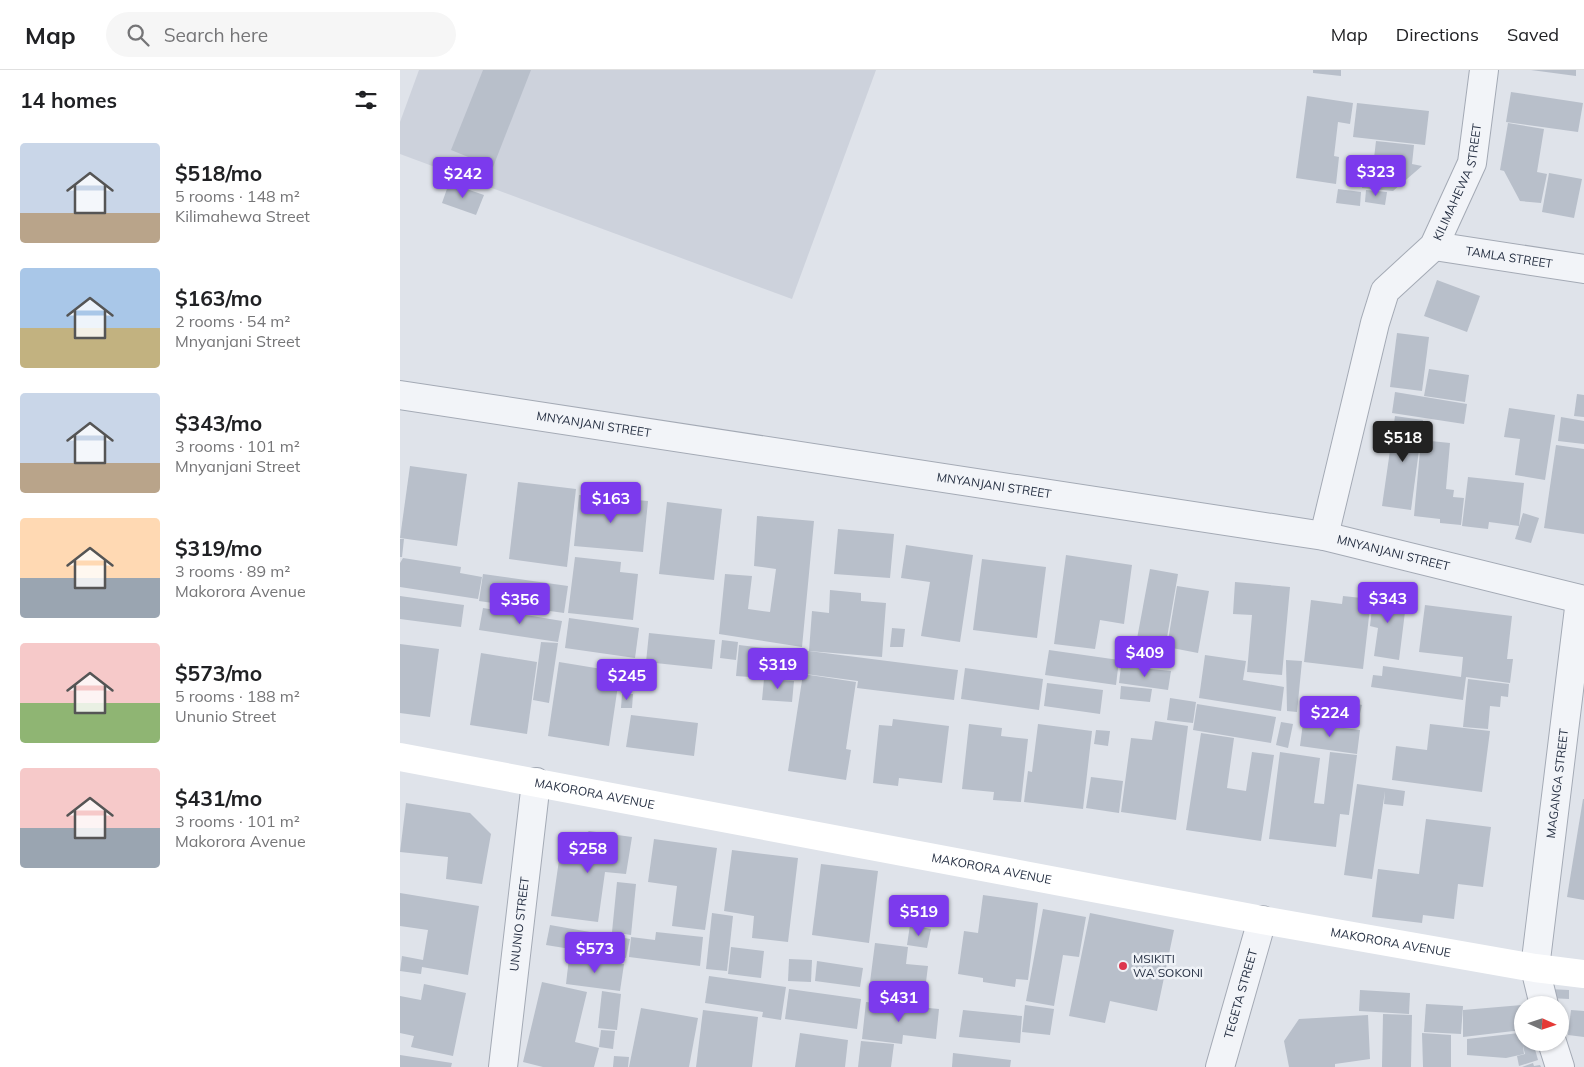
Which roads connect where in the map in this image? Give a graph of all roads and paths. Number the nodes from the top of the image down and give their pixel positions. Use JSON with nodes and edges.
{"nodes":[{"id":1,"x":1484,"y":70,"type":"edge"},
{"id":2,"x":1434,"y":246,"type":"junction"},
{"id":3,"x":1584,"y":269,"type":"edge"},
{"id":4,"x":400,"y":394,"type":"edge"},
{"id":5,"x":1324,"y":536,"type":"junction"},
{"id":6,"x":1582,"y":600,"type":"edge"},
{"id":7,"x":400,"y":757,"type":"edge"},
{"id":8,"x":536,"y":782,"type":"junction"},
{"id":9,"x":1262,"y":920,"type":"junction"},
{"id":10,"x":1536,"y":968,"type":"junction"},
{"id":11,"x":1584,"y":974,"type":"edge"},
{"id":12,"x":1542,"y":996,"type":"edge"},
{"id":13,"x":1555,"y":1051,"type":"edge"},
{"id":14,"x":503,"y":1067,"type":"edge"},
{"id":15,"x":1220,"y":1067,"type":"edge"},
{"id":16,"x":1560,"y":1067,"type":"edge"}],
"edges":[{"from":1,"to":2,"type":"street","name":"KILIMAHEWA STREET"},
{"from":2,"to":3,"type":"street","name":"TAMLA STREET"},
{"from":2,"to":5,"type":"street","name":"KILIMAHEWA STREET"},
{"from":4,"to":5,"type":"street","name":"MNYANJANI STREET"},
{"from":5,"to":6,"type":"street","name":"MNYANJANI STREET"},
{"from":6,"to":10,"type":"street","name":"MAGANGA STREET"},
{"from":7,"to":8,"type":"street","name":"MAKORORA AVENUE"},
{"from":8,"to":9,"type":"street","name":"MAKORORA AVENUE"},
{"from":8,"to":14,"type":"street","name":"UNUNIO STREET"},
{"from":9,"to":10,"type":"street","name":"MAKORORA AVENUE"},
{"from":9,"to":15,"type":"street","name":"TEGETA STREET"},
{"from":10,"to":11,"type":"street","name":"MAKORORA AVENUE"},
{"from":10,"to":12,"type":"street","name":"MAGANGA STREET"},
{"from":13,"to":16,"type":"street"}]}
